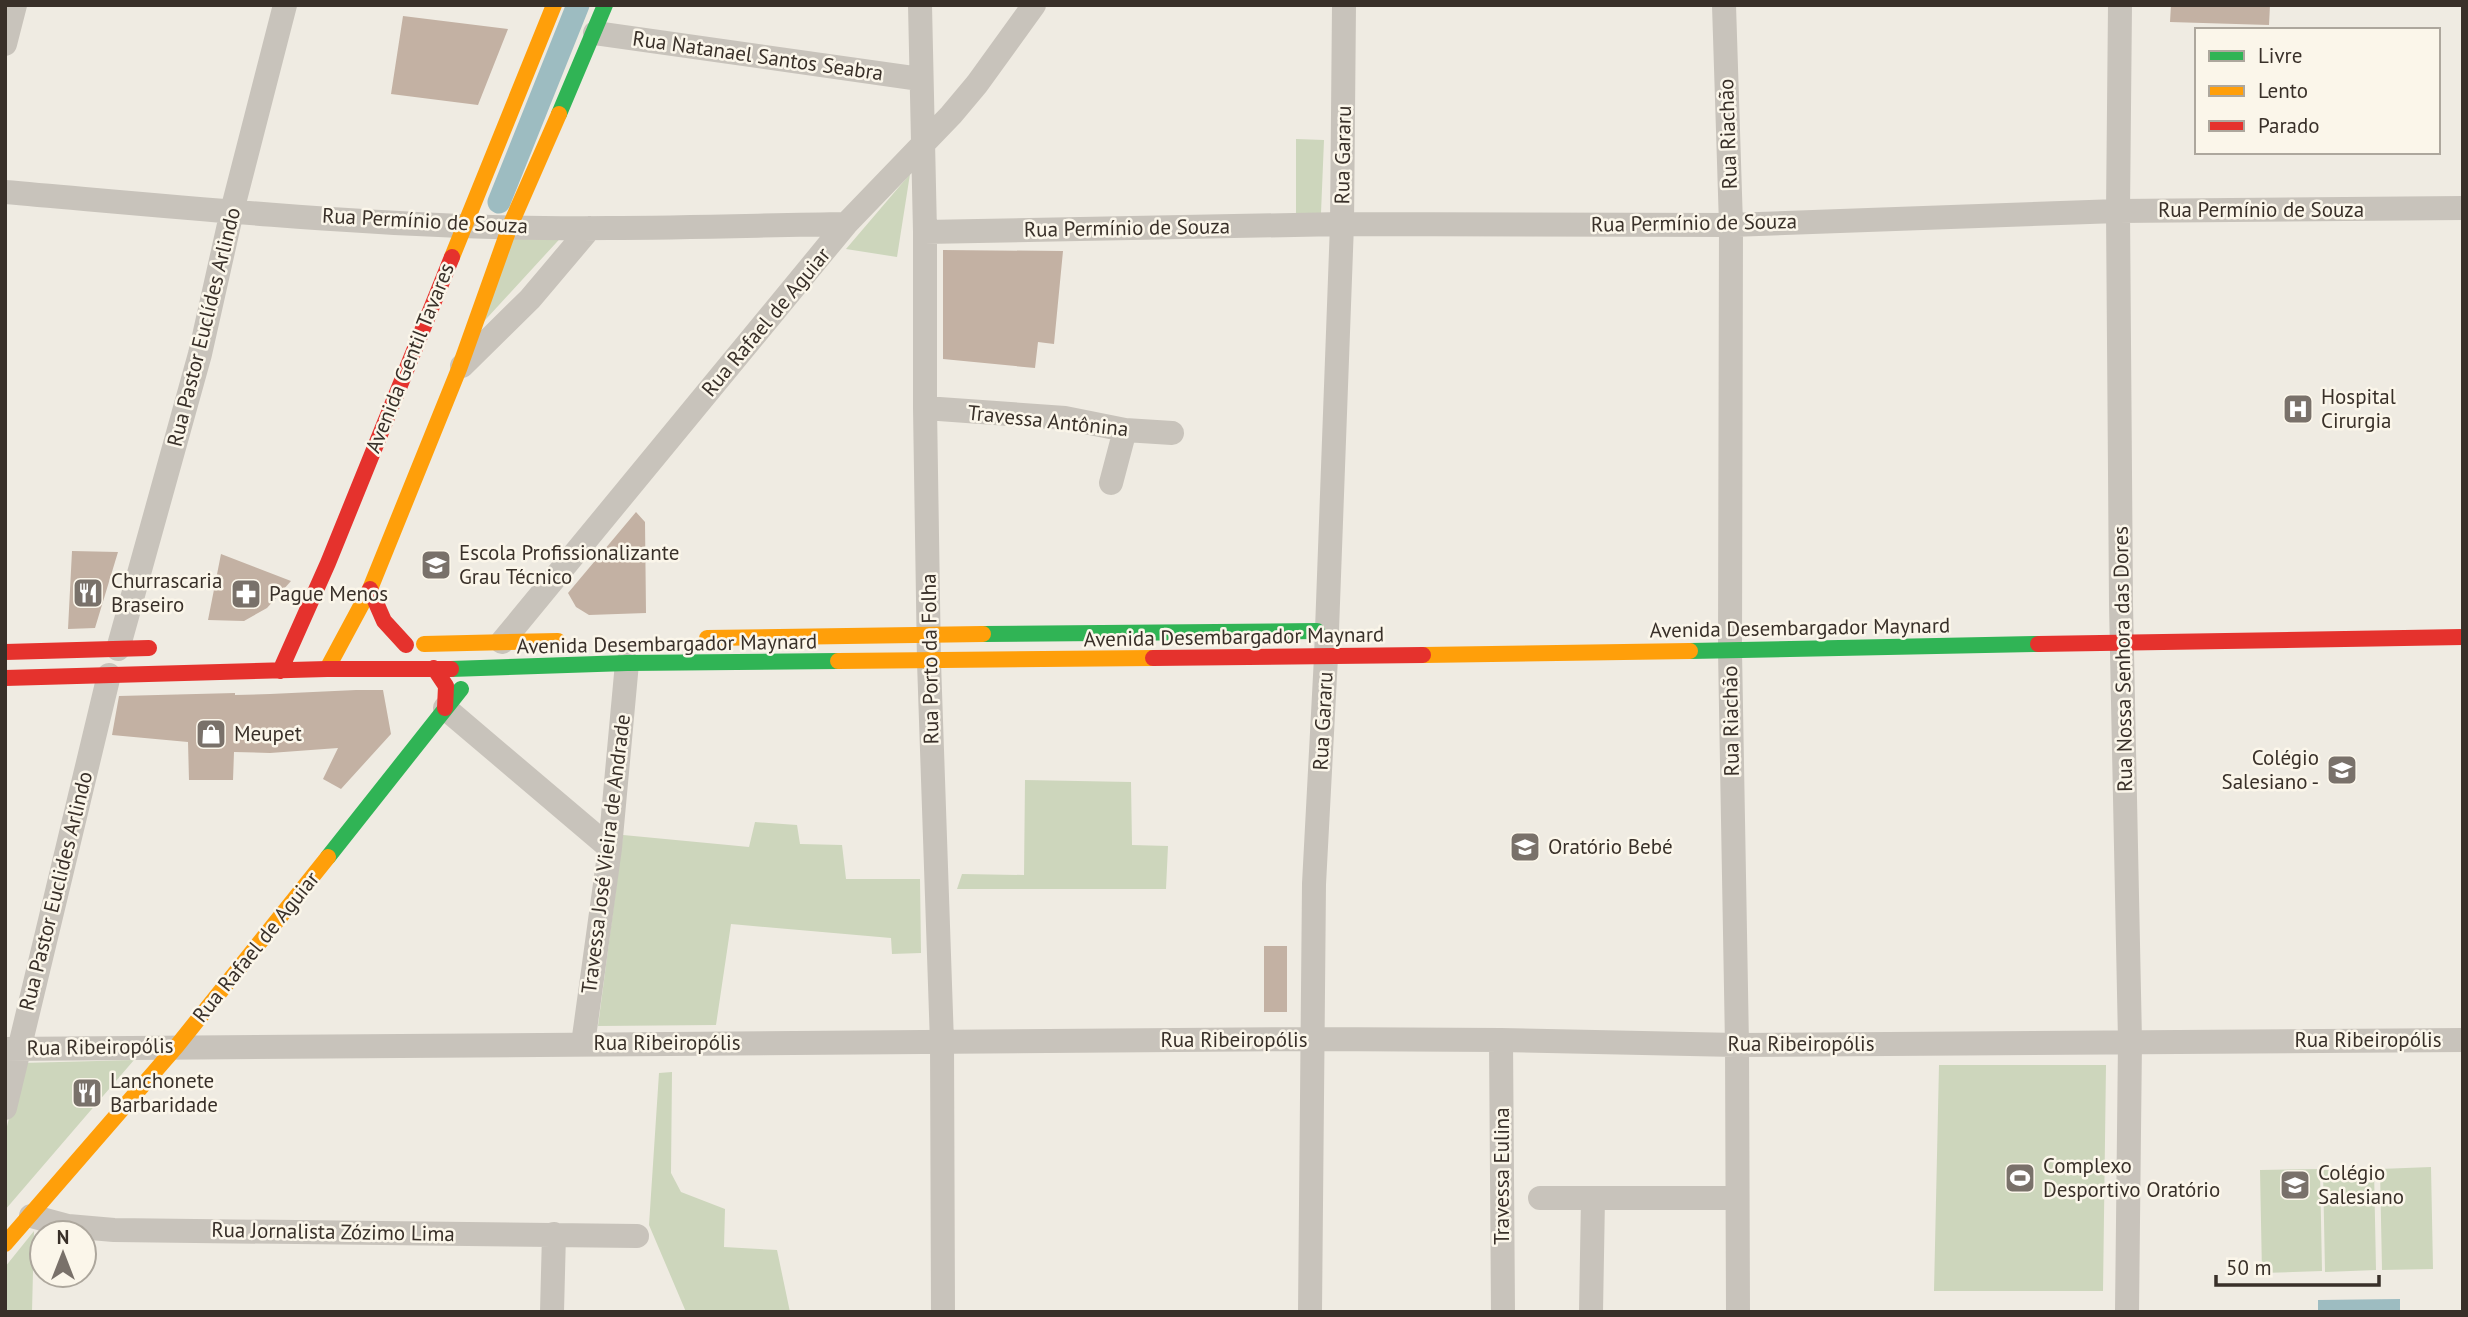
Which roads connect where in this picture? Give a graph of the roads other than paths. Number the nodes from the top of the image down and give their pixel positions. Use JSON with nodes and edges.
{"nodes":[{"id":1,"x":15,"y":5,"type":"edge"},
{"id":2,"x":285,"y":5,"type":"edge"},
{"id":3,"x":554,"y":5,"type":"edge"},
{"id":4,"x":605,"y":5,"type":"edge"},
{"id":5,"x":920,"y":5,"type":"edge"},
{"id":6,"x":1034,"y":5,"type":"edge"},
{"id":7,"x":1344,"y":5,"type":"edge"},
{"id":8,"x":1724,"y":5,"type":"edge"},
{"id":9,"x":2120,"y":5,"type":"edge"},
{"id":10,"x":595,"y":33,"type":"junction"},
{"id":11,"x":5,"y":44,"type":"edge"},
{"id":12,"x":920,"y":79,"type":"junction"},
{"id":13,"x":923,"y":144,"type":"junction"},
{"id":14,"x":5,"y":192,"type":"edge"},
{"id":15,"x":2463,"y":208,"type":"edge"},
{"id":16,"x":232,"y":211,"type":"junction"},
{"id":17,"x":2118,"y":211,"type":"junction"},
{"id":18,"x":1342,"y":223,"type":"junction"},
{"id":19,"x":846,"y":224,"type":"junction"},
{"id":20,"x":1731,"y":225,"type":"junction"},
{"id":21,"x":466,"y":226,"type":"junction"},
{"id":22,"x":507,"y":226,"type":"junction"},
{"id":23,"x":590,"y":228,"type":"junction"},
{"id":24,"x":925,"y":233,"type":"junction"},
{"id":25,"x":459,"y":369,"type":"junction"},
{"id":26,"x":925,"y":408,"type":"junction"},
{"id":27,"x":1125,"y":430,"type":"junction"},
{"id":28,"x":1172,"y":433,"type":"dead end"},
{"id":29,"x":1111,"y":482,"type":"dead end"},
{"id":30,"x":370,"y":589,"type":"junction"},
{"id":31,"x":2119,"y":628,"type":"junction"},
{"id":32,"x":1333,"y":631,"type":"junction"},
{"id":33,"x":929,"y":634,"type":"junction"},
{"id":34,"x":1731,"y":634,"type":"junction"},
{"id":35,"x":2463,"y":637,"type":"edge"},
{"id":36,"x":691,"y":638,"type":"dead end"},
{"id":37,"x":569,"y":640,"type":"dead end"},
{"id":38,"x":502,"y":642,"type":"junction"},
{"id":39,"x":334,"y":644,"type":"junction"},
{"id":40,"x":380,"y":645,"type":"dead end"},
{"id":41,"x":406,"y":645,"type":"junction"},
{"id":42,"x":283,"y":646,"type":"junction"},
{"id":43,"x":170,"y":648,"type":"dead end"},
{"id":44,"x":118,"y":649,"type":"junction"},
{"id":45,"x":5,"y":652,"type":"edge"},
{"id":46,"x":1326,"y":657,"type":"junction"},
{"id":47,"x":929,"y":662,"type":"junction"},
{"id":48,"x":627,"y":663,"type":"junction"},
{"id":49,"x":327,"y":668,"type":"junction"},
{"id":50,"x":434,"y":668,"type":"junction"},
{"id":51,"x":478,"y":668,"type":"junction"},
{"id":52,"x":281,"y":671,"type":"junction"},
{"id":53,"x":109,"y":675,"type":"junction"},
{"id":54,"x":5,"y":678,"type":"edge"},
{"id":55,"x":445,"y":708,"type":"junction"},
{"id":56,"x":610,"y":848,"type":"junction"},
{"id":57,"x":1311,"y":1039,"type":"junction"},
{"id":58,"x":1501,"y":1040,"type":"junction"},
{"id":59,"x":2463,"y":1040,"type":"edge"},
{"id":60,"x":2130,"y":1041,"type":"junction"},
{"id":61,"x":942,"y":1043,"type":"junction"},
{"id":62,"x":583,"y":1044,"type":"junction"},
{"id":63,"x":1737,"y":1045,"type":"junction"},
{"id":64,"x":176,"y":1047,"type":"junction"},
{"id":65,"x":12,"y":1049,"type":"edge"},
{"id":66,"x":5,"y":1108,"type":"edge"},
{"id":67,"x":1540,"y":1198,"type":"dead end"},
{"id":68,"x":1593,"y":1198,"type":"junction"},
{"id":69,"x":1736,"y":1198,"type":"junction"},
{"id":70,"x":30,"y":1216,"type":"junction"},
{"id":71,"x":554,"y":1234,"type":"junction"},
{"id":72,"x":637,"y":1236,"type":"dead end"},
{"id":73,"x":5,"y":1244,"type":"edge"},
{"id":74,"x":552,"y":1312,"type":"edge"},
{"id":75,"x":943,"y":1312,"type":"edge"},
{"id":76,"x":1310,"y":1312,"type":"edge"},
{"id":77,"x":1503,"y":1312,"type":"edge"},
{"id":78,"x":1591,"y":1312,"type":"edge"},
{"id":79,"x":1738,"y":1312,"type":"edge"},
{"id":80,"x":2127,"y":1312,"type":"edge"}],
"edges":[{"from":1,"to":11,"type":"street"},
{"from":2,"to":16,"type":"street","name":"Rua Pastor Euclídes Arlindo"},
{"from":3,"to":21,"type":"main road","name":"Avenida Gentil Tavares"},
{"from":4,"to":10,"type":"main road"},
{"from":5,"to":12,"type":"street","name":"Rua Porto da Folha"},
{"from":6,"to":13,"type":"street","name":"Rua Rafael de Aguiar"},
{"from":7,"to":18,"type":"street","name":"Rua Gararu"},
{"from":8,"to":20,"type":"street","name":"Rua Riachão"},
{"from":9,"to":17,"type":"street","name":"Rua Nossa Senhora das Dores"},
{"from":10,"to":12,"type":"street","name":"Rua Natanael Santos Seabra"},
{"from":10,"to":22,"type":"main road"},
{"from":12,"to":13,"type":"street","name":"Rua Porto da Folha"},
{"from":13,"to":19,"type":"street","name":"Rua Rafael de Aguiar"},
{"from":13,"to":24,"type":"street","name":"Rua Porto da Folha"},
{"from":14,"to":16,"type":"street","name":"Rua Permínio de Souza"},
{"from":15,"to":17,"type":"street","name":"Rua Permínio de Souza"},
{"from":16,"to":21,"type":"street","name":"Rua Permínio de Souza"},
{"from":16,"to":44,"type":"street","name":"Rua Pastor Euclídes Arlindo"},
{"from":17,"to":20,"type":"street","name":"Rua Permínio de Souza"},
{"from":17,"to":31,"type":"street","name":"Rua Nossa Senhora das Dores"},
{"from":18,"to":20,"type":"street","name":"Rua Permínio de Souza"},
{"from":18,"to":24,"type":"street","name":"Rua Permínio de Souza"},
{"from":18,"to":32,"type":"street","name":"Rua Gararu"},
{"from":19,"to":23,"type":"street","name":"Rua Permínio de Souza"},
{"from":19,"to":38,"type":"street","name":"Rua Rafael de Aguiar"},
{"from":20,"to":34,"type":"street","name":"Rua Riachão"},
{"from":21,"to":22,"type":"street","name":"Rua Permínio de Souza"},
{"from":21,"to":42,"type":"main road","name":"Avenida Gentil Tavares"},
{"from":22,"to":23,"type":"street","name":"Rua Permínio de Souza"},
{"from":22,"to":25,"type":"main road"},
{"from":23,"to":25,"type":"street"},
{"from":24,"to":26,"type":"street","name":"Rua Porto da Folha"},
{"from":25,"to":30,"type":"main road"},
{"from":26,"to":27,"type":"street","name":"Travessa Antônina"},
{"from":26,"to":33,"type":"street","name":"Rua Porto da Folha"},
{"from":27,"to":28,"type":"street","name":"Travessa Antônina"},
{"from":27,"to":29,"type":"street"},
{"from":30,"to":39,"type":"main road"},
{"from":30,"to":41,"type":"main road"},
{"from":31,"to":34,"type":"main road","name":"Avenida Desembargador Maynard"},
{"from":31,"to":35,"type":"main road","name":"Avenida Desembargador Maynard"},
{"from":31,"to":60,"type":"street","name":"Rua Nossa Senhora das Dores"},
{"from":32,"to":33,"type":"main road","name":"Avenida Desembargador Maynard"},
{"from":32,"to":46,"type":"street","name":"Rua Gararu"},
{"from":33,"to":36,"type":"main road","name":"Avenida Desembargador Maynard"},
{"from":33,"to":47,"type":"street","name":"Rua Porto da Folha"},
{"from":34,"to":46,"type":"main road","name":"Avenida Desembargador Maynard"},
{"from":34,"to":63,"type":"street","name":"Rua Riachão"},
{"from":37,"to":38,"type":"main road","name":"Avenida Desembargador Maynard"},
{"from":38,"to":41,"type":"main road","name":"Avenida Desembargador Maynard"},
{"from":38,"to":51,"type":"main road","name":"Rua Rafael de Aguiar"},
{"from":39,"to":42,"type":"main road"},
{"from":39,"to":49,"type":"main road"},
{"from":40,"to":41,"type":"main road","name":"Avenida Desembargador Maynard"},
{"from":42,"to":52,"type":"main road","name":"Avenida Gentil Tavares"},
{"from":43,"to":44,"type":"main road"},
{"from":44,"to":45,"type":"main road"},
{"from":46,"to":47,"type":"main road","name":"Avenida Desembargador Maynard"},
{"from":46,"to":57,"type":"street","name":"Rua Gararu"},
{"from":47,"to":48,"type":"main road","name":"Avenida Desembargador Maynard"},
{"from":47,"to":61,"type":"street","name":"Rua Porto da Folha"},
{"from":48,"to":51,"type":"main road","name":"Avenida Desembargador Maynard"},
{"from":48,"to":56,"type":"street","name":"Travessa José Vieira de Andrade"},
{"from":49,"to":50,"type":"main road","name":"Avenida Desembargador Maynard"},
{"from":49,"to":52,"type":"main road","name":"Avenida Desembargador Maynard"},
{"from":50,"to":51,"type":"main road","name":"Avenida Desembargador Maynard"},
{"from":50,"to":55,"type":"main road"},
{"from":51,"to":55,"type":"main road","name":"Rua Rafael de Aguiar"},
{"from":52,"to":53,"type":"main road","name":"Avenida Desembargador Maynard"},
{"from":53,"to":54,"type":"main road","name":"Avenida Desembargador Maynard"},
{"from":53,"to":65,"type":"street","name":"Rua Pastor Euclides Arlindo"},
{"from":55,"to":56,"type":"street"},
{"from":55,"to":64,"type":"main road","name":"Rua Rafael de Aguiar"},
{"from":56,"to":62,"type":"street","name":"Travessa José Vieira de Andrade"},
{"from":57,"to":58,"type":"street","name":"Rua Ribeiropólis"},
{"from":57,"to":61,"type":"street","name":"Rua Ribeiropólis"},
{"from":57,"to":76,"type":"street","name":"Rua Gararu"},
{"from":58,"to":63,"type":"street","name":"Rua Ribeiropólis"},
{"from":58,"to":77,"type":"street","name":"Travessa Eulina"},
{"from":59,"to":60,"type":"street","name":"Rua Ribeiropólis"},
{"from":60,"to":63,"type":"street","name":"Rua Ribeiropólis"},
{"from":60,"to":80,"type":"street","name":"Rua Nossa Senhora das Dores"},
{"from":61,"to":62,"type":"street","name":"Rua Ribeiropólis"},
{"from":61,"to":75,"type":"street","name":"Rua Porto da Folha"},
{"from":62,"to":64,"type":"street","name":"Rua Ribeiropólis"},
{"from":63,"to":69,"type":"street","name":"Rua Riachão"},
{"from":64,"to":65,"type":"street","name":"Rua Ribeiropólis"},
{"from":64,"to":70,"type":"main road","name":"Rua Rafael de Aguiar"},
{"from":65,"to":66,"type":"street","name":"Rua Pastor Euclides Arlindo"},
{"from":67,"to":68,"type":"street"},
{"from":68,"to":69,"type":"street"},
{"from":68,"to":78,"type":"street"},
{"from":69,"to":79,"type":"street","name":"Rua Riachão"},
{"from":70,"to":71,"type":"street","name":"Rua Jornalista Zózimo Lima"},
{"from":70,"to":73,"type":"main road","name":"Rua Rafael de Aguiar"},
{"from":71,"to":72,"type":"street","name":"Rua Jornalista Zózimo Lima"},
{"from":71,"to":74,"type":"street"}]}
